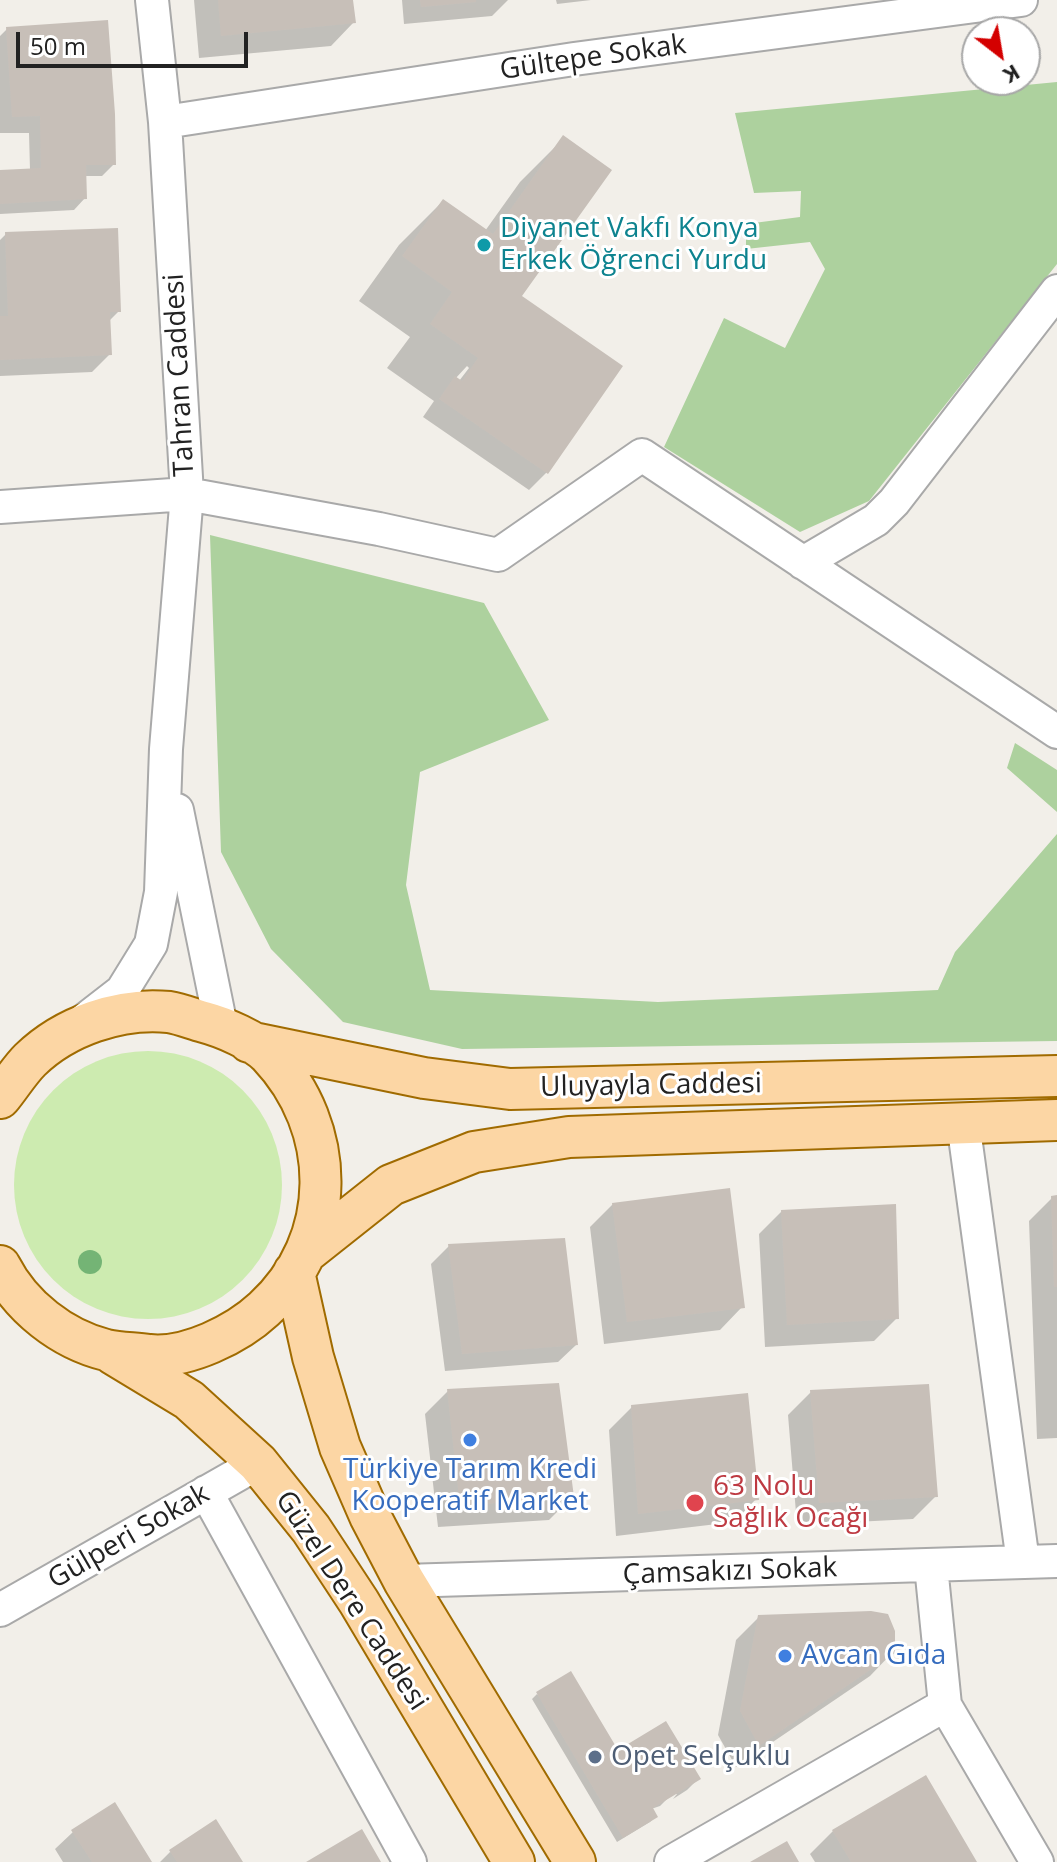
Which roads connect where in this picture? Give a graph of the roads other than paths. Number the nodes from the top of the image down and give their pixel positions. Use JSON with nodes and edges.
{"nodes":[{"id":1,"x":152,"y":0,"type":"edge"},
{"id":2,"x":1021,"y":0,"type":"edge"},
{"id":3,"x":165,"y":122,"type":"junction"},
{"id":4,"x":1057,"y":291,"type":"edge"},
{"id":5,"x":187,"y":494,"type":"junction"},
{"id":6,"x":0,"y":507,"type":"edge"},
{"id":7,"x":803,"y":563,"type":"junction"},
{"id":8,"x":1057,"y":732,"type":"edge"},
{"id":9,"x":166,"y":749,"type":"junction"},
{"id":10,"x":70,"y":1031,"type":"junction"},
{"id":11,"x":235,"y":1034,"type":"junction"},
{"id":12,"x":15,"y":1070,"type":"edge"},
{"id":13,"x":1057,"y":1076,"type":"edge"},
{"id":14,"x":0,"y":1098,"type":"edge"},
{"id":15,"x":1057,"y":1120,"type":"edge"},
{"id":16,"x":963,"y":1122,"type":"junction"},
{"id":17,"x":301,"y":1261,"type":"junction"},
{"id":18,"x":0,"y":1266,"type":"edge"},
{"id":19,"x":0,"y":1294,"type":"edge"},
{"id":20,"x":36,"y":1313,"type":"junction"},
{"id":21,"x":106,"y":1350,"type":"junction"},
{"id":22,"x":258,"y":1463,"type":"junction"},
{"id":23,"x":206,"y":1492,"type":"junction"},
{"id":24,"x":1057,"y":1561,"type":"edge"},
{"id":25,"x":1023,"y":1562,"type":"junction"},
{"id":26,"x":931,"y":1566,"type":"junction"},
{"id":27,"x":404,"y":1581,"type":"junction"},
{"id":28,"x":0,"y":1610,"type":"edge"},
{"id":29,"x":945,"y":1705,"type":"junction"},
{"id":30,"x":410,"y":1862,"type":"edge"},
{"id":31,"x":514,"y":1862,"type":"edge"},
{"id":32,"x":575,"y":1862,"type":"edge"},
{"id":33,"x":671,"y":1862,"type":"edge"},
{"id":34,"x":1037,"y":1862,"type":"edge"}],
"edges":[{"from":1,"to":3,"type":"street","name":"Tahran Caddesi"},
{"from":2,"to":3,"type":"street","name":"Gültepe Sokak"},
{"from":3,"to":5,"type":"street","name":"Tahran Caddesi"},
{"from":4,"to":7,"type":"street"},
{"from":5,"to":6,"type":"street"},
{"from":5,"to":7,"type":"street"},
{"from":5,"to":9,"type":"street","name":"Tahran Caddesi"},
{"from":7,"to":8,"type":"street"},
{"from":9,"to":10,"type":"street","name":"Tahran Caddesi"},
{"from":9,"to":11,"type":"street","name":"Tahran Caddesi"},
{"from":10,"to":11,"type":"main road","name":"Uluyayla Caddesi"},
{"from":10,"to":12,"type":"main road","name":"Uluyayla Caddesi"},
{"from":11,"to":13,"type":"main road","name":"Uluyayla Caddesi"},
{"from":11,"to":17,"type":"main road"},
{"from":12,"to":14,"type":"main road","name":"Uluyayla Caddesi"},
{"from":15,"to":16,"type":"main road","name":"Uluyayla Caddesi"},
{"from":16,"to":17,"type":"main road","name":"Uluyayla Caddesi"},
{"from":16,"to":25,"type":"street"},
{"from":17,"to":21,"type":"main road"},
{"from":17,"to":27,"type":"main road","name":"Güzel Dere Caddesi"},
{"from":18,"to":20,"type":"main road"},
{"from":19,"to":20,"type":"main road"},
{"from":20,"to":21,"type":"main road"},
{"from":21,"to":22,"type":"main road","name":"Güzel Dere Caddesi"},
{"from":22,"to":23,"type":"street","name":"Gülperi Sokak"},
{"from":22,"to":31,"type":"main road","name":"Güzel Dere Caddesi"},
{"from":23,"to":28,"type":"street","name":"Gülperi Sokak"},
{"from":23,"to":30,"type":"street"},
{"from":24,"to":25,"type":"street","name":"Çamsakızı Sokak"},
{"from":25,"to":26,"type":"street","name":"Çamsakızı Sokak"},
{"from":26,"to":27,"type":"street","name":"Çamsakızı Sokak"},
{"from":26,"to":29,"type":"street"},
{"from":27,"to":32,"type":"main road","name":"Güzel Dere Caddesi"},
{"from":29,"to":33,"type":"street"},
{"from":29,"to":34,"type":"street"}]}
